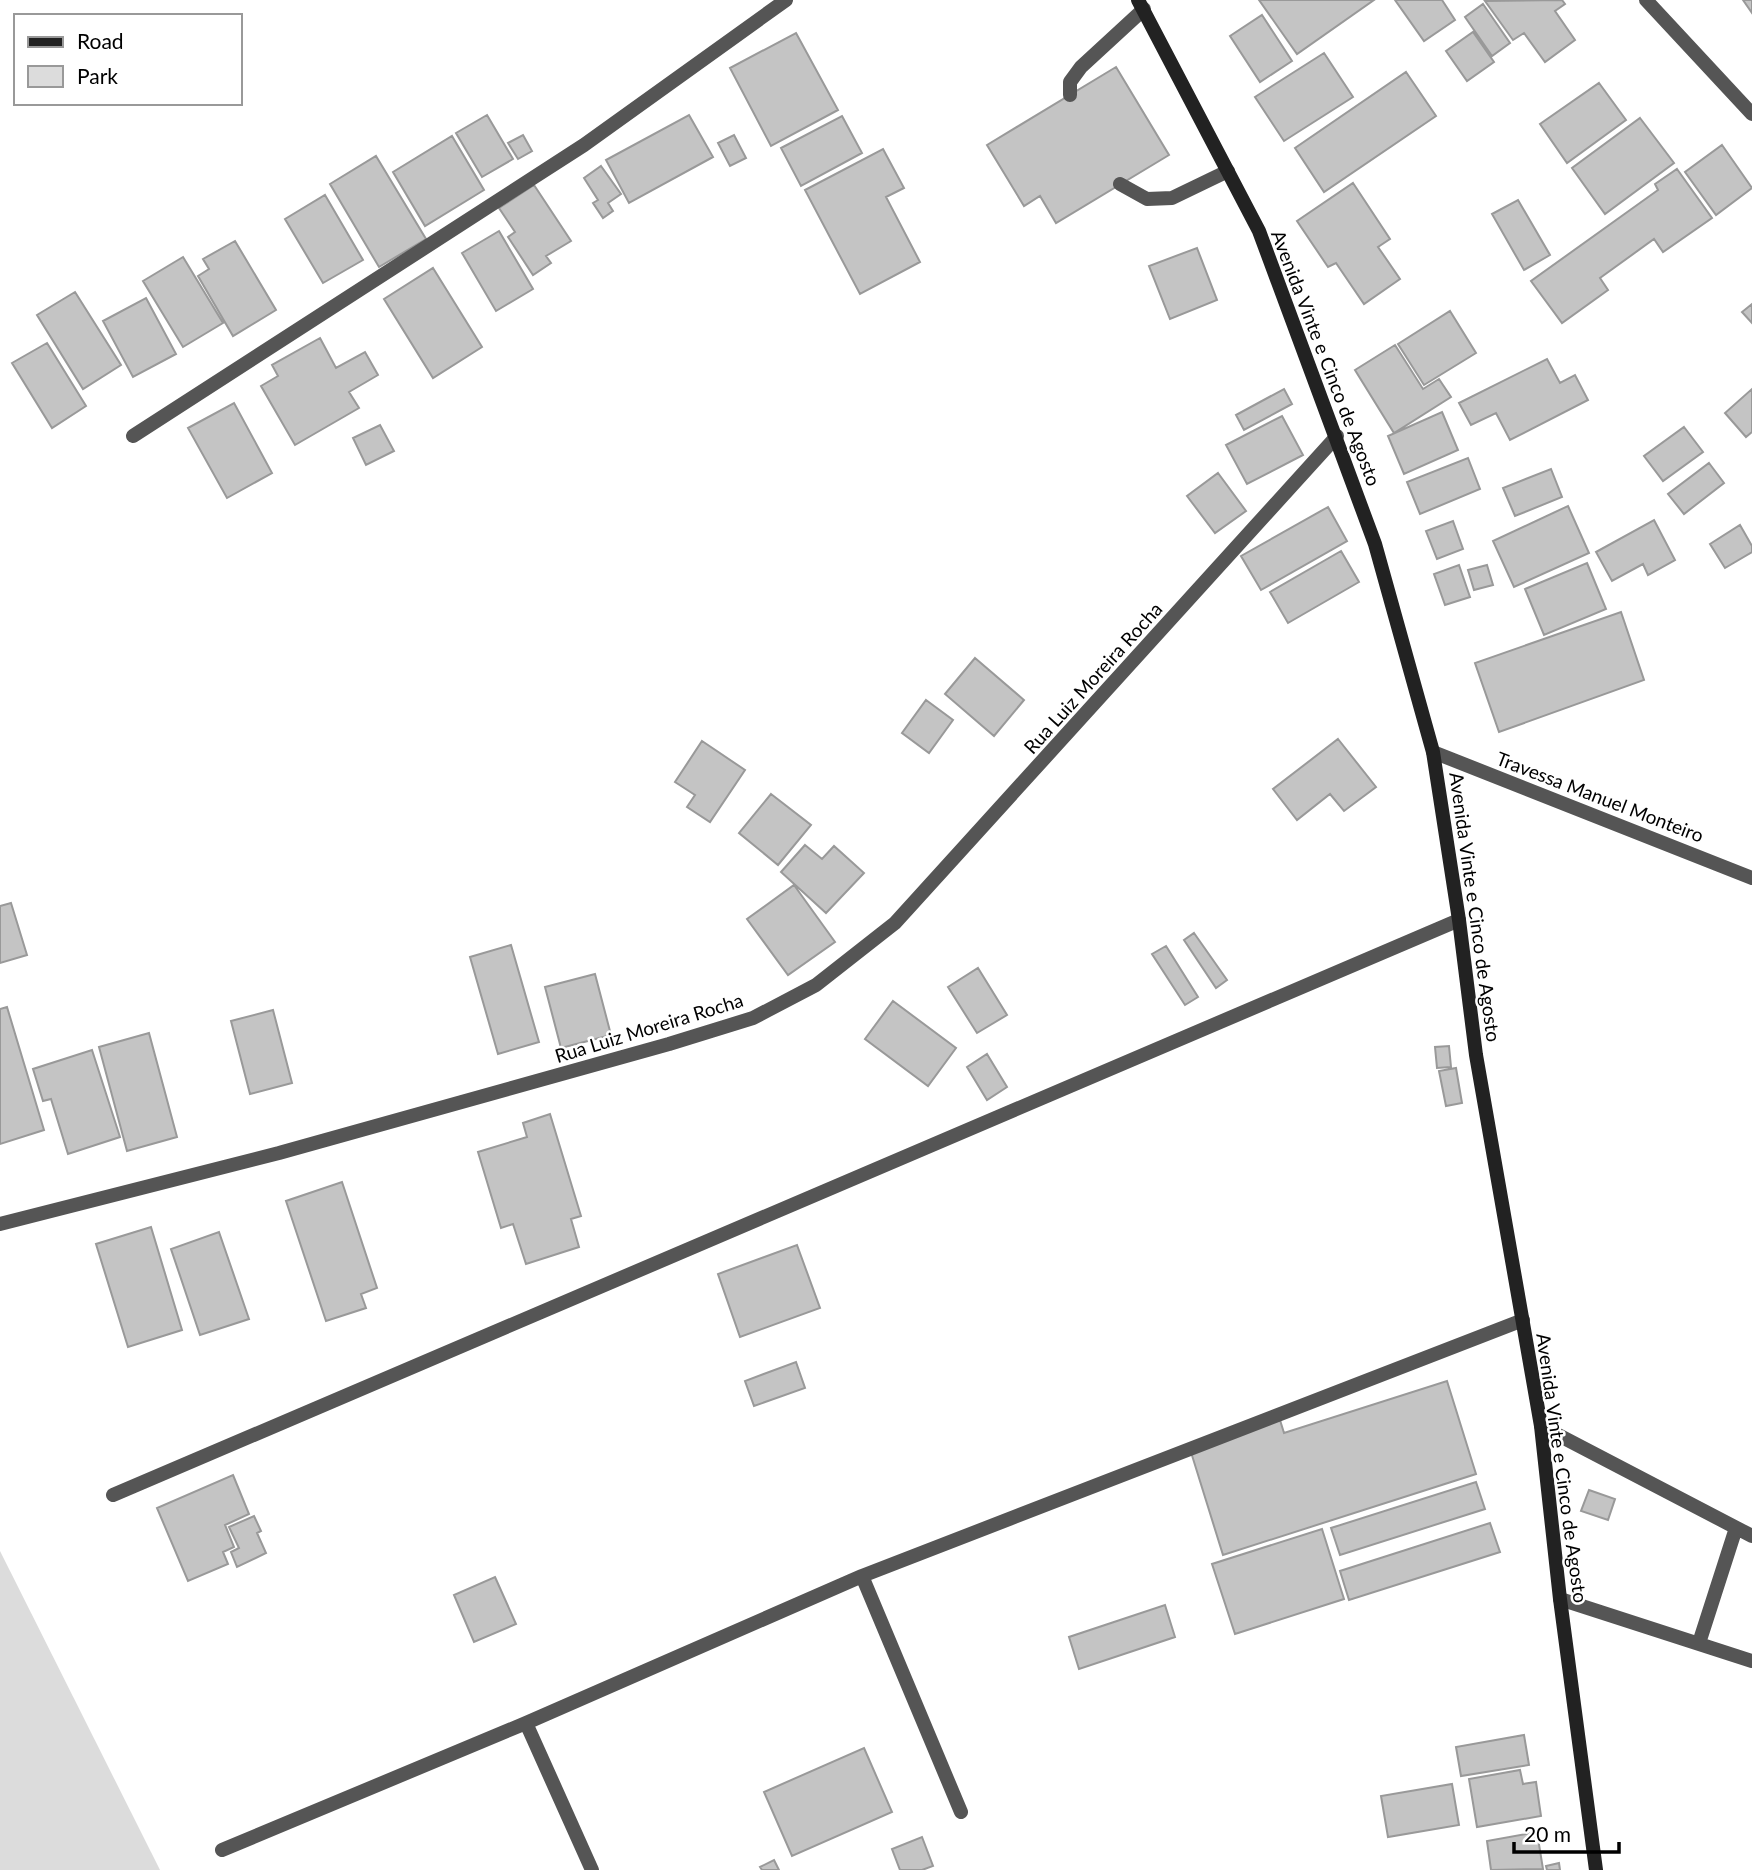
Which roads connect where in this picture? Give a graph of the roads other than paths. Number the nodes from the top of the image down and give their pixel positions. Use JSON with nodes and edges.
{"nodes":[{"id":1,"x":786,"y":0,"type":"edge"},
{"id":2,"x":1646,"y":0,"type":"edge"},
{"id":3,"x":1141,"y":4,"type":"edge"},
{"id":4,"x":1070,"y":95,"type":"dead end"},
{"id":5,"x":1752,"y":114,"type":"edge"},
{"id":6,"x":1228,"y":171,"type":"junction"},
{"id":7,"x":1120,"y":184,"type":"dead end"},
{"id":8,"x":133,"y":436,"type":"dead end"},
{"id":9,"x":1337,"y":436,"type":"junction"},
{"id":10,"x":1433,"y":752,"type":"junction"},
{"id":11,"x":1752,"y":878,"type":"edge"},
{"id":12,"x":1459,"y":920,"type":"junction"},
{"id":13,"x":0,"y":1224,"type":"edge"},
{"id":14,"x":1523,"y":1320,"type":"junction"},
{"id":15,"x":1541,"y":1426,"type":"junction"},
{"id":16,"x":113,"y":1495,"type":"dead end"},
{"id":17,"x":1735,"y":1528,"type":"junction"},
{"id":18,"x":1752,"y":1536,"type":"edge"},
{"id":19,"x":862,"y":1576,"type":"junction"},
{"id":20,"x":1560,"y":1599,"type":"junction"},
{"id":21,"x":1699,"y":1643,"type":"junction"},
{"id":22,"x":1752,"y":1661,"type":"edge"},
{"id":23,"x":526,"y":1723,"type":"junction"},
{"id":24,"x":961,"y":1812,"type":"dead end"},
{"id":25,"x":222,"y":1850,"type":"dead end"},
{"id":26,"x":592,"y":1870,"type":"edge"},
{"id":27,"x":1596,"y":1870,"type":"edge"}],
"edges":[{"from":1,"to":8,"type":"street"},
{"from":2,"to":5,"type":"street"},
{"from":3,"to":4,"type":"street"},
{"from":3,"to":6,"type":"main road","name":"Avenida Vinte e Cinco de Agosto"},
{"from":6,"to":7,"type":"street"},
{"from":6,"to":9,"type":"main road","name":"Avenida Vinte e Cinco de Agosto"},
{"from":9,"to":10,"type":"main road","name":"Avenida Vinte e Cinco de Agosto"},
{"from":9,"to":13,"type":"street","name":"Rua Luiz Moreira Rocha"},
{"from":10,"to":11,"type":"street","name":"Travessa Manuel Monteiro"},
{"from":10,"to":12,"type":"main road","name":"Avenida Vinte e Cinco de Agosto"},
{"from":12,"to":14,"type":"main road","name":"Avenida Vinte e Cinco de Agosto"},
{"from":12,"to":16,"type":"street"},
{"from":14,"to":15,"type":"main road","name":"Avenida Vinte e Cinco de Agosto"},
{"from":14,"to":19,"type":"street"},
{"from":15,"to":17,"type":"street"},
{"from":15,"to":20,"type":"main road","name":"Avenida Vinte e Cinco de Agosto"},
{"from":17,"to":18,"type":"street"},
{"from":17,"to":21,"type":"street"},
{"from":19,"to":23,"type":"street"},
{"from":19,"to":24,"type":"street"},
{"from":20,"to":21,"type":"street"},
{"from":20,"to":27,"type":"main road","name":"Avenida Vinte e Cinco de Agosto"},
{"from":21,"to":22,"type":"street"},
{"from":23,"to":25,"type":"street"},
{"from":23,"to":26,"type":"street"}]}
